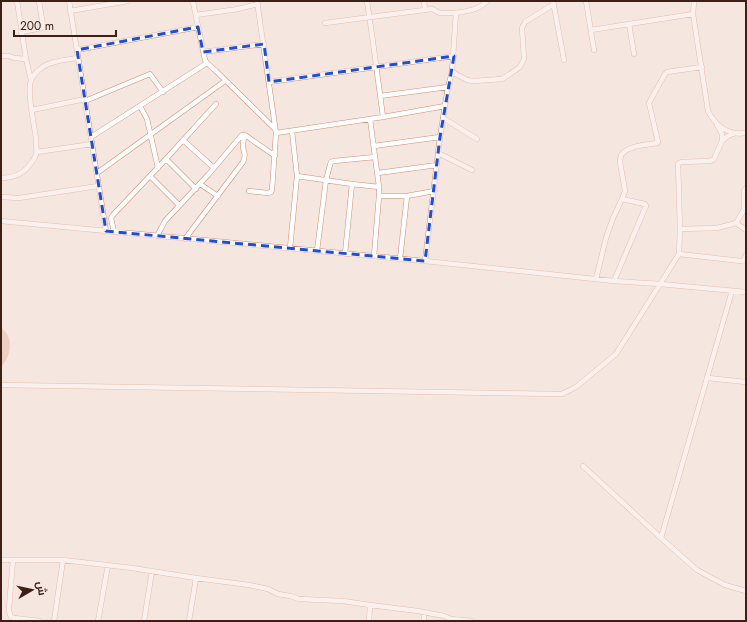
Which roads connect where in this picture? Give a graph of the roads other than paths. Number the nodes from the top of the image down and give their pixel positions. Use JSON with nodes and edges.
{"nodes":[{"id":1,"x":17,"y":1,"type":"edge"},
{"id":2,"x":39,"y":1,"type":"edge"},
{"id":3,"x":69,"y":1,"type":"edge"},
{"id":4,"x":128,"y":1,"type":"edge"},
{"id":5,"x":367,"y":1,"type":"edge"},
{"id":6,"x":424,"y":1,"type":"edge"},
{"id":7,"x":487,"y":1,"type":"edge"},
{"id":8,"x":586,"y":1,"type":"edge"},
{"id":9,"x":694,"y":1,"type":"edge"},
{"id":10,"x":193,"y":2,"type":"edge"},
{"id":11,"x":257,"y":3,"type":"edge"},
{"id":12,"x":553,"y":3,"type":"edge"},
{"id":13,"x":70,"y":10,"type":"junction"},
{"id":14,"x":425,"y":10,"type":"junction"},
{"id":15,"x":456,"y":13,"type":"junction"},
{"id":16,"x":693,"y":14,"type":"junction"},
{"id":17,"x":196,"y":15,"type":"junction"},
{"id":18,"x":370,"y":17,"type":"junction"},
{"id":19,"x":325,"y":23,"type":"dead end"},
{"id":20,"x":629,"y":24,"type":"junction"},
{"id":21,"x":198,"y":26,"type":"junction"},
{"id":22,"x":591,"y":30,"type":"junction"},
{"id":23,"x":21,"y":32,"type":"junction"},
{"id":24,"x":264,"y":44,"type":"junction"},
{"id":25,"x":77,"y":50,"type":"junction"},
{"id":26,"x":594,"y":50,"type":"dead end"},
{"id":27,"x":203,"y":52,"type":"junction"},
{"id":28,"x":634,"y":54,"type":"dead end"},
{"id":29,"x":1,"y":56,"type":"edge"},
{"id":30,"x":454,"y":56,"type":"junction"},
{"id":31,"x":78,"y":58,"type":"junction"},
{"id":32,"x":26,"y":59,"type":"junction"},
{"id":33,"x":564,"y":60,"type":"dead end"},
{"id":34,"x":207,"y":63,"type":"junction"},
{"id":35,"x":377,"y":67,"type":"junction"},
{"id":36,"x":702,"y":67,"type":"junction"},
{"id":37,"x":452,"y":72,"type":"junction"},
{"id":38,"x":31,"y":80,"type":"junction"},
{"id":39,"x":225,"y":81,"type":"junction"},
{"id":40,"x":269,"y":82,"type":"junction"},
{"id":41,"x":448,"y":87,"type":"junction"},
{"id":42,"x":163,"y":92,"type":"junction"},
{"id":43,"x":380,"y":96,"type":"junction"},
{"id":44,"x":85,"y":100,"type":"junction"},
{"id":45,"x":216,"y":104,"type":"dead end"},
{"id":46,"x":140,"y":106,"type":"junction"},
{"id":47,"x":445,"y":106,"type":"junction"},
{"id":48,"x":32,"y":110,"type":"junction"},
{"id":49,"x":382,"y":117,"type":"junction"},
{"id":50,"x":443,"y":118,"type":"junction"},
{"id":51,"x":370,"y":119,"type":"junction"},
{"id":52,"x":717,"y":124,"type":"junction"},
{"id":53,"x":275,"y":131,"type":"junction"},
{"id":54,"x":292,"y":131,"type":"junction"},
{"id":55,"x":746,"y":132,"type":"edge"},
{"id":56,"x":736,"y":133,"type":"junction"},
{"id":57,"x":151,"y":135,"type":"junction"},
{"id":58,"x":245,"y":135,"type":"junction"},
{"id":59,"x":91,"y":137,"type":"junction"},
{"id":60,"x":440,"y":137,"type":"junction"},
{"id":61,"x":477,"y":139,"type":"dead end"},
{"id":62,"x":183,"y":140,"type":"junction"},
{"id":63,"x":722,"y":141,"type":"junction"},
{"id":64,"x":92,"y":144,"type":"junction"},
{"id":65,"x":374,"y":146,"type":"junction"},
{"id":66,"x":37,"y":152,"type":"junction"},
{"id":67,"x":438,"y":153,"type":"junction"},
{"id":68,"x":275,"y":156,"type":"junction"},
{"id":69,"x":375,"y":157,"type":"junction"},
{"id":70,"x":166,"y":159,"type":"junction"},
{"id":71,"x":436,"y":165,"type":"junction"},
{"id":72,"x":158,"y":168,"type":"junction"},
{"id":73,"x":214,"y":168,"type":"junction"},
{"id":74,"x":472,"y":170,"type":"dead end"},
{"id":75,"x":97,"y":173,"type":"junction"},
{"id":76,"x":378,"y":173,"type":"junction"},
{"id":77,"x":150,"y":176,"type":"junction"},
{"id":78,"x":297,"y":176,"type":"junction"},
{"id":79,"x":1,"y":178,"type":"edge"},
{"id":80,"x":326,"y":180,"type":"junction"},
{"id":81,"x":200,"y":184,"type":"junction"},
{"id":82,"x":352,"y":184,"type":"junction"},
{"id":83,"x":98,"y":186,"type":"junction"},
{"id":84,"x":379,"y":187,"type":"junction"},
{"id":85,"x":746,"y":188,"type":"edge"},
{"id":86,"x":196,"y":189,"type":"junction"},
{"id":87,"x":249,"y":191,"type":"dead end"},
{"id":88,"x":434,"y":191,"type":"junction"},
{"id":89,"x":218,"y":196,"type":"junction"},
{"id":90,"x":379,"y":196,"type":"junction"},
{"id":91,"x":407,"y":196,"type":"junction"},
{"id":92,"x":1,"y":197,"type":"edge"},
{"id":93,"x":622,"y":199,"type":"junction"},
{"id":94,"x":179,"y":205,"type":"junction"},
{"id":95,"x":1,"y":221,"type":"edge"},
{"id":96,"x":736,"y":223,"type":"junction"},
{"id":97,"x":680,"y":229,"type":"junction"},
{"id":98,"x":746,"y":230,"type":"edge"},
{"id":99,"x":106,"y":231,"type":"junction"},
{"id":100,"x":114,"y":232,"type":"junction"},
{"id":101,"x":157,"y":236,"type":"junction"},
{"id":102,"x":185,"y":239,"type":"junction"},
{"id":103,"x":290,"y":248,"type":"junction"},
{"id":104,"x":317,"y":251,"type":"junction"},
{"id":105,"x":345,"y":254,"type":"junction"},
{"id":106,"x":679,"y":254,"type":"junction"},
{"id":107,"x":746,"y":255,"type":"edge"},
{"id":108,"x":374,"y":256,"type":"junction"},
{"id":109,"x":400,"y":259,"type":"junction"},
{"id":110,"x":425,"y":262,"type":"junction"},
{"id":111,"x":596,"y":279,"type":"junction"},
{"id":112,"x":614,"y":281,"type":"junction"},
{"id":113,"x":660,"y":284,"type":"junction"},
{"id":114,"x":732,"y":291,"type":"junction"},
{"id":115,"x":746,"y":292,"type":"edge"},
{"id":116,"x":708,"y":378,"type":"junction"},
{"id":117,"x":746,"y":382,"type":"edge"},
{"id":118,"x":1,"y":385,"type":"edge"},
{"id":119,"x":583,"y":466,"type":"dead end"},
{"id":120,"x":661,"y":538,"type":"junction"},
{"id":121,"x":1,"y":560,"type":"edge"},
{"id":122,"x":13,"y":560,"type":"junction"},
{"id":123,"x":63,"y":560,"type":"junction"},
{"id":124,"x":108,"y":565,"type":"junction"},
{"id":125,"x":152,"y":571,"type":"junction"},
{"id":126,"x":196,"y":578,"type":"junction"},
{"id":127,"x":746,"y":591,"type":"edge"},
{"id":128,"x":370,"y":605,"type":"junction"},
{"id":129,"x":424,"y":613,"type":"junction"},
{"id":130,"x":446,"y":619,"type":"edge"},
{"id":131,"x":26,"y":620,"type":"edge"},
{"id":132,"x":40,"y":621,"type":"edge"},
{"id":133,"x":54,"y":621,"type":"edge"},
{"id":134,"x":98,"y":621,"type":"edge"},
{"id":135,"x":144,"y":621,"type":"edge"},
{"id":136,"x":189,"y":621,"type":"edge"},
{"id":137,"x":369,"y":621,"type":"edge"},
{"id":138,"x":424,"y":621,"type":"edge"},
{"id":139,"x":472,"y":621,"type":"edge"}],
"edges":[{"from":1,"to":23,"type":"street"},
{"from":2,"to":23,"type":"street"},
{"from":3,"to":13,"type":"street"},
{"from":4,"to":13,"type":"street"},
{"from":5,"to":18,"type":"street"},
{"from":6,"to":14,"type":"street"},
{"from":7,"to":15,"type":"street"},
{"from":8,"to":22,"type":"street"},
{"from":9,"to":16,"type":"street"},
{"from":10,"to":17,"type":"street"},
{"from":11,"to":17,"type":"street"},
{"from":11,"to":24,"type":"street"},
{"from":12,"to":33,"type":"street"},
{"from":12,"to":37,"type":"street"},
{"from":13,"to":25,"type":"street"},
{"from":14,"to":15,"type":"street"},
{"from":14,"to":18,"type":"street"},
{"from":15,"to":30,"type":"street"},
{"from":16,"to":20,"type":"street"},
{"from":16,"to":36,"type":"street"},
{"from":17,"to":21,"type":"street"},
{"from":18,"to":19,"type":"street"},
{"from":18,"to":35,"type":"street"},
{"from":20,"to":22,"type":"street"},
{"from":20,"to":28,"type":"street"},
{"from":21,"to":25,"type":"street"},
{"from":21,"to":27,"type":"street"},
{"from":22,"to":26,"type":"street"},
{"from":23,"to":32,"type":"street"},
{"from":24,"to":27,"type":"street"},
{"from":24,"to":40,"type":"street"},
{"from":25,"to":31,"type":"street"},
{"from":27,"to":34,"type":"street"},
{"from":29,"to":32,"type":"street"},
{"from":30,"to":35,"type":"street"},
{"from":30,"to":37,"type":"street"},
{"from":31,"to":38,"type":"street"},
{"from":31,"to":44,"type":"street"},
{"from":32,"to":38,"type":"street"},
{"from":34,"to":39,"type":"street"},
{"from":34,"to":42,"type":"street"},
{"from":35,"to":40,"type":"street"},
{"from":35,"to":43,"type":"street"},
{"from":36,"to":52,"type":"street"},
{"from":36,"to":93,"type":"street"},
{"from":37,"to":41,"type":"street"},
{"from":38,"to":48,"type":"street"},
{"from":39,"to":53,"type":"street"},
{"from":39,"to":57,"type":"street"},
{"from":40,"to":53,"type":"street"},
{"from":41,"to":43,"type":"street"},
{"from":41,"to":47,"type":"street"},
{"from":42,"to":44,"type":"street"},
{"from":42,"to":46,"type":"street"},
{"from":43,"to":49,"type":"street"},
{"from":44,"to":48,"type":"street"},
{"from":44,"to":59,"type":"street"},
{"from":45,"to":62,"type":"street"},
{"from":46,"to":57,"type":"street"},
{"from":46,"to":59,"type":"street"},
{"from":47,"to":49,"type":"street"},
{"from":47,"to":50,"type":"street"},
{"from":48,"to":66,"type":"street"},
{"from":49,"to":51,"type":"street"},
{"from":50,"to":60,"type":"street"},
{"from":50,"to":61,"type":"street"},
{"from":51,"to":54,"type":"street"},
{"from":51,"to":65,"type":"street"},
{"from":52,"to":56,"type":"street"},
{"from":52,"to":63,"type":"street"},
{"from":53,"to":54,"type":"street"},
{"from":53,"to":68,"type":"street"},
{"from":54,"to":78,"type":"street"},
{"from":55,"to":56,"type":"street"},
{"from":56,"to":63,"type":"street"},
{"from":57,"to":72,"type":"street"},
{"from":57,"to":75,"type":"street"},
{"from":58,"to":68,"type":"street"},
{"from":58,"to":73,"type":"street"},
{"from":58,"to":89,"type":"street"},
{"from":59,"to":64,"type":"street"},
{"from":60,"to":65,"type":"street"},
{"from":60,"to":67,"type":"street"},
{"from":62,"to":70,"type":"street"},
{"from":62,"to":73,"type":"street"},
{"from":63,"to":97,"type":"street"},
{"from":64,"to":66,"type":"street"},
{"from":64,"to":75,"type":"street"},
{"from":65,"to":69,"type":"street"},
{"from":66,"to":79,"type":"street"},
{"from":67,"to":71,"type":"street"},
{"from":67,"to":74,"type":"street"},
{"from":68,"to":87,"type":"street"},
{"from":69,"to":76,"type":"street"},
{"from":69,"to":80,"type":"street"},
{"from":70,"to":72,"type":"street"},
{"from":70,"to":86,"type":"street"},
{"from":71,"to":76,"type":"street"},
{"from":71,"to":88,"type":"street"},
{"from":72,"to":77,"type":"street"},
{"from":73,"to":81,"type":"street"},
{"from":75,"to":83,"type":"street"},
{"from":76,"to":84,"type":"street"},
{"from":77,"to":94,"type":"street"},
{"from":77,"to":100,"type":"street"},
{"from":78,"to":80,"type":"street"},
{"from":78,"to":103,"type":"street"},
{"from":80,"to":82,"type":"street"},
{"from":80,"to":104,"type":"street"},
{"from":81,"to":86,"type":"street"},
{"from":81,"to":89,"type":"street"},
{"from":82,"to":84,"type":"street"},
{"from":82,"to":105,"type":"street"},
{"from":83,"to":92,"type":"street"},
{"from":83,"to":99,"type":"street"},
{"from":84,"to":90,"type":"street"},
{"from":85,"to":96,"type":"street"},
{"from":86,"to":94,"type":"street"},
{"from":88,"to":91,"type":"street"},
{"from":88,"to":110,"type":"street"},
{"from":89,"to":102,"type":"street"},
{"from":90,"to":91,"type":"street"},
{"from":90,"to":108,"type":"street"},
{"from":91,"to":109,"type":"street"},
{"from":93,"to":111,"type":"street"},
{"from":93,"to":112,"type":"street"},
{"from":94,"to":101,"type":"street"},
{"from":95,"to":99,"type":"street"},
{"from":96,"to":97,"type":"street"},
{"from":96,"to":98,"type":"street"},
{"from":97,"to":106,"type":"street"},
{"from":99,"to":100,"type":"street"},
{"from":100,"to":101,"type":"street"},
{"from":101,"to":102,"type":"street"},
{"from":102,"to":103,"type":"street"},
{"from":103,"to":104,"type":"street"},
{"from":104,"to":105,"type":"street"},
{"from":105,"to":108,"type":"street"},
{"from":106,"to":107,"type":"street"},
{"from":106,"to":113,"type":"street"},
{"from":108,"to":109,"type":"street"},
{"from":109,"to":110,"type":"street"},
{"from":110,"to":111,"type":"street"},
{"from":111,"to":112,"type":"street"},
{"from":112,"to":113,"type":"street"},
{"from":113,"to":114,"type":"street"},
{"from":113,"to":118,"type":"street"},
{"from":114,"to":115,"type":"street"},
{"from":114,"to":116,"type":"street"},
{"from":116,"to":117,"type":"street"},
{"from":116,"to":120,"type":"street"},
{"from":119,"to":120,"type":"street"},
{"from":120,"to":127,"type":"street"},
{"from":121,"to":122,"type":"street"},
{"from":122,"to":123,"type":"street"},
{"from":122,"to":131,"type":"street"},
{"from":123,"to":124,"type":"street"},
{"from":123,"to":133,"type":"street"},
{"from":124,"to":125,"type":"street"},
{"from":124,"to":134,"type":"street"},
{"from":125,"to":126,"type":"street"},
{"from":125,"to":135,"type":"street"},
{"from":126,"to":128,"type":"street"},
{"from":126,"to":136,"type":"street"},
{"from":128,"to":129,"type":"street"},
{"from":128,"to":137,"type":"street"},
{"from":129,"to":130,"type":"street"},
{"from":129,"to":138,"type":"street"},
{"from":130,"to":139,"type":"street"},
{"from":131,"to":132,"type":"street"}]}
